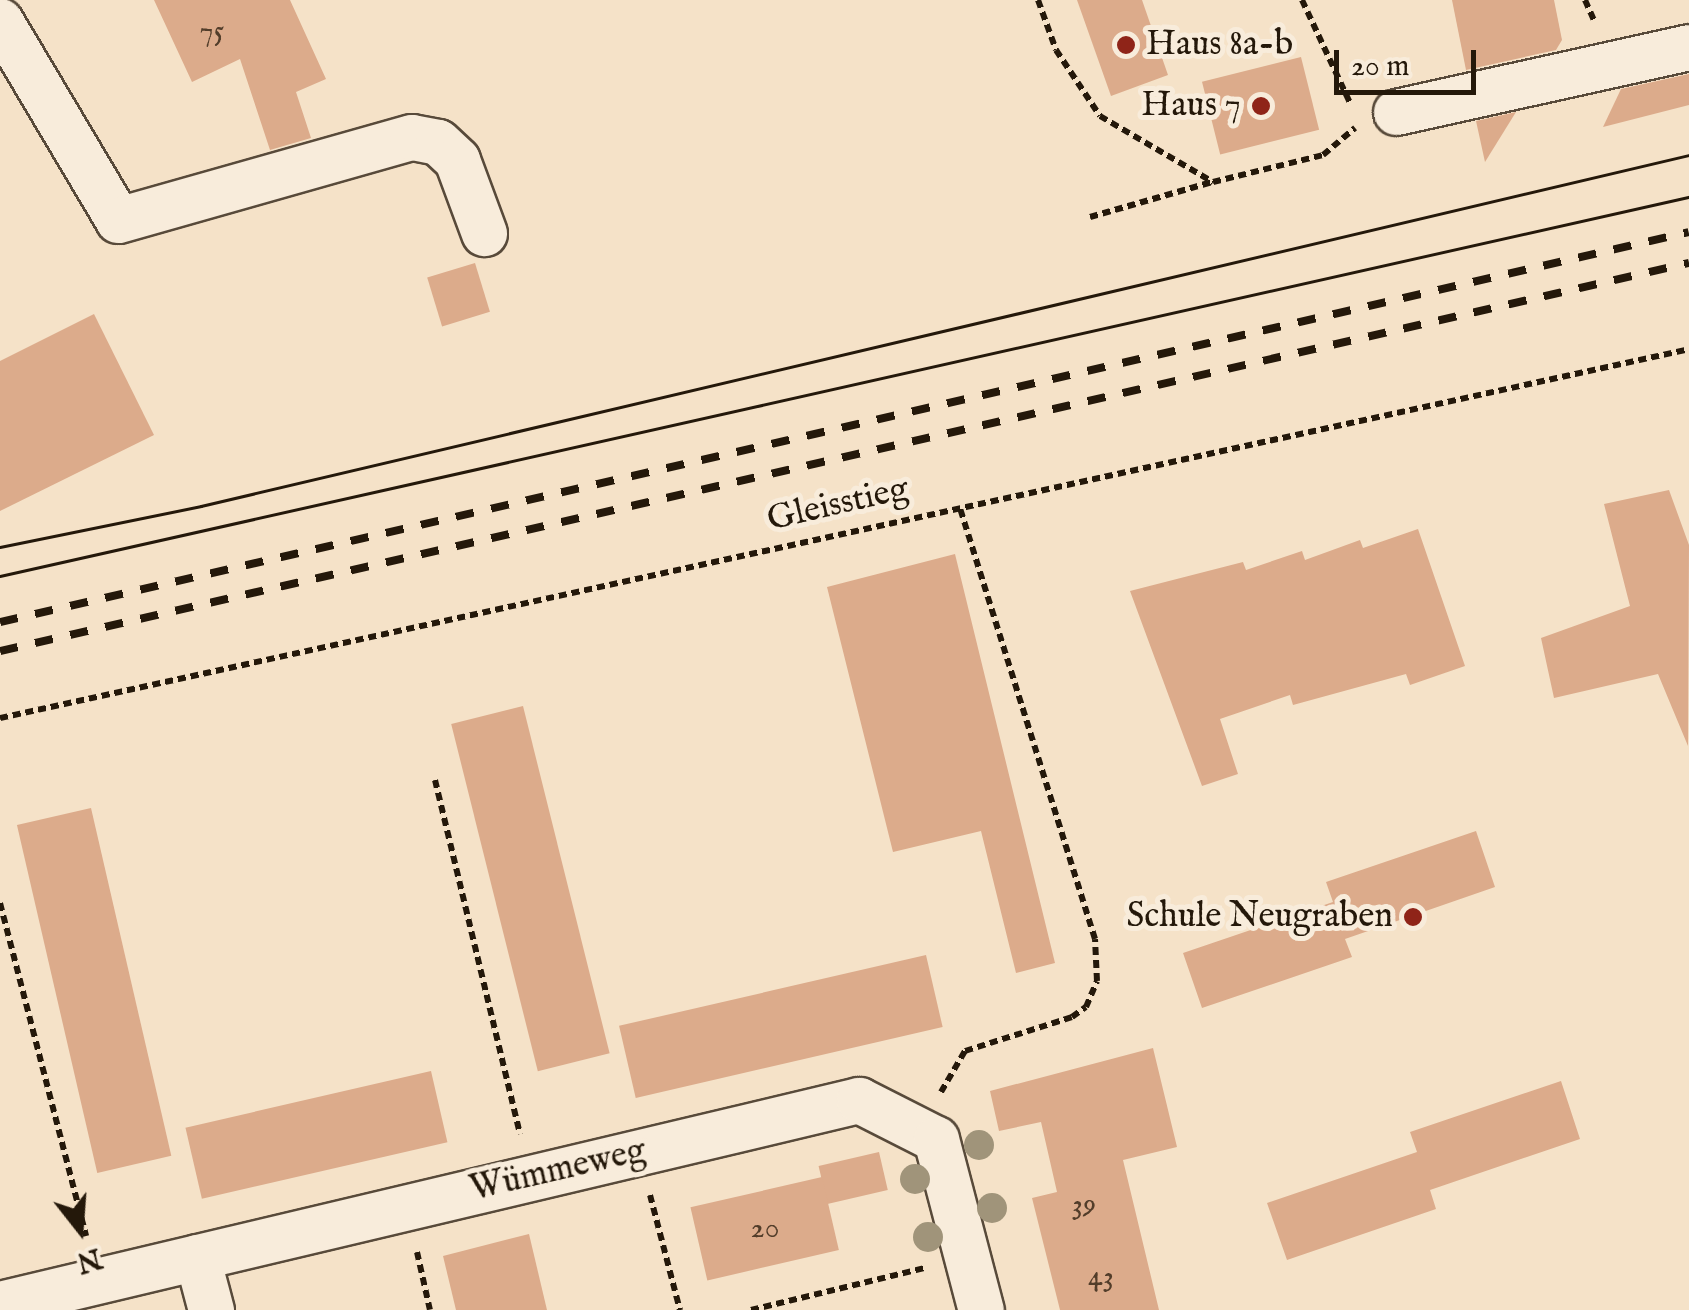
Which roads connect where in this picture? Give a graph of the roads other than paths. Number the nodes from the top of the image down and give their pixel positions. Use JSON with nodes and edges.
{"nodes":[{"id":1,"x":0,"y":22,"type":"edge"},
{"id":2,"x":1689,"y":47,"type":"edge"},
{"id":3,"x":1396,"y":112,"type":"dead end"},
{"id":4,"x":484,"y":233,"type":"dead end"},
{"id":5,"x":197,"y":1257,"type":"junction"},
{"id":6,"x":0,"y":1304,"type":"edge"},
{"id":7,"x":210,"y":1310,"type":"edge"},
{"id":8,"x":981,"y":1310,"type":"edge"}],
"edges":[{"from":1,"to":4,"type":"street"},
{"from":2,"to":3,"type":"street"},
{"from":5,"to":6,"type":"street","name":"Wümmeweg"},
{"from":5,"to":7,"type":"street"},
{"from":5,"to":8,"type":"street","name":"Wümmeweg"}]}
